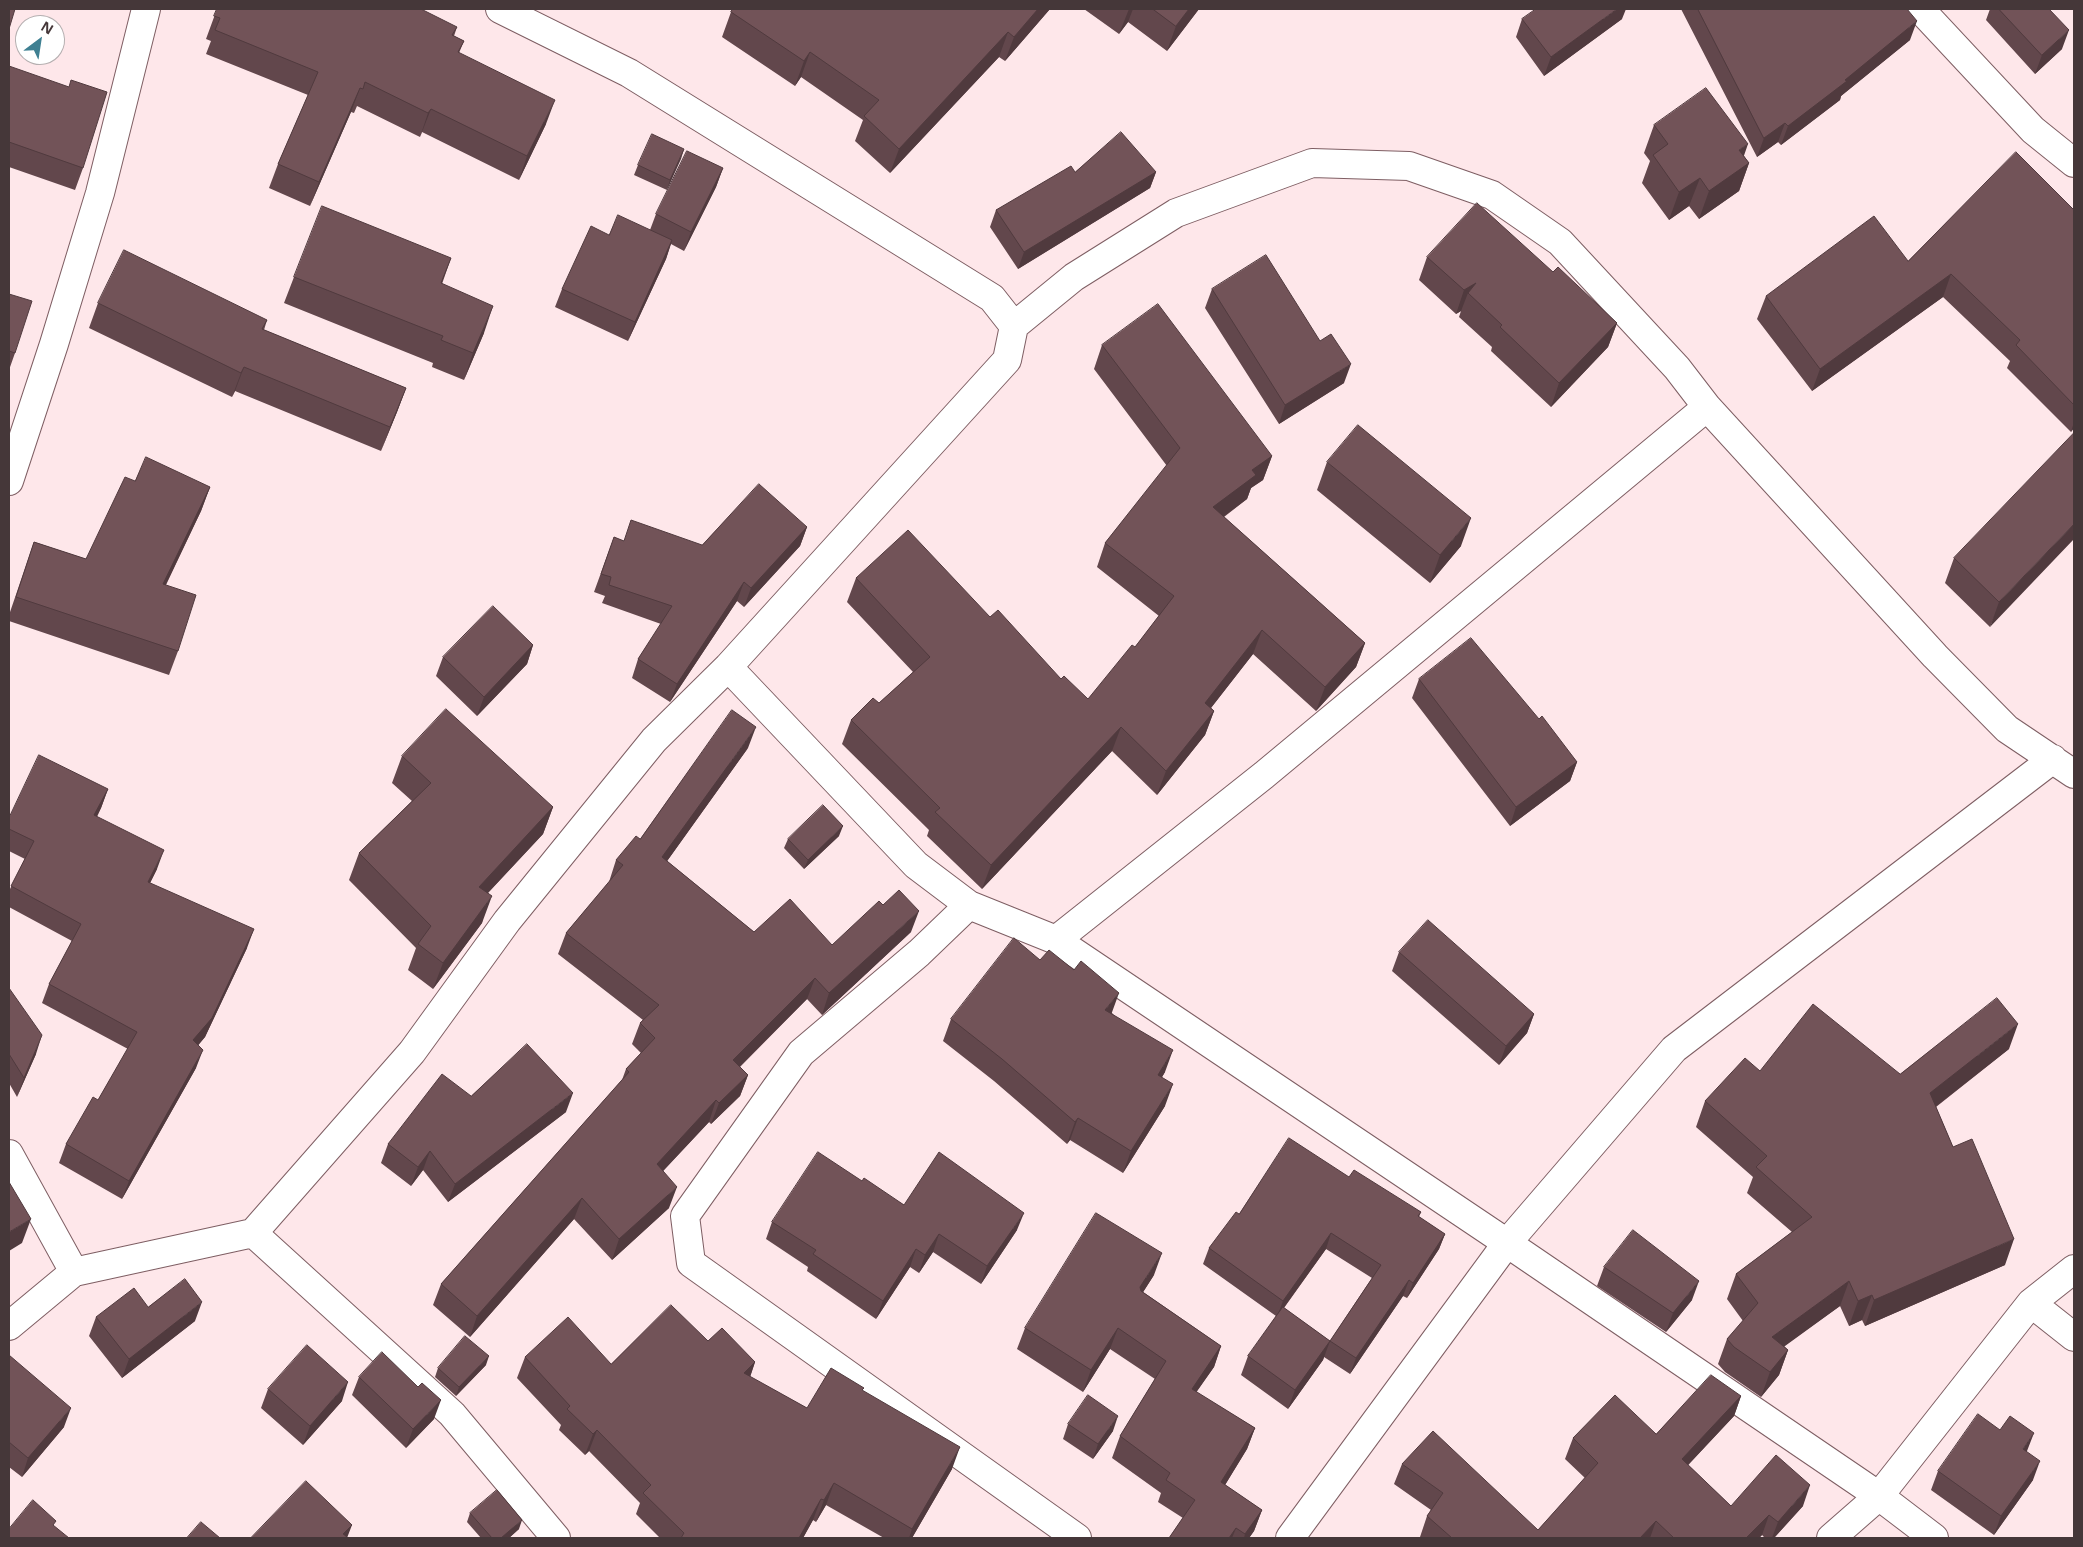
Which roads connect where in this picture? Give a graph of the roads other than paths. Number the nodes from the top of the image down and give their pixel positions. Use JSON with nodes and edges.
{"nodes":[{"id":1,"x":146,"y":9,"type":"edge"},
{"id":2,"x":500,"y":9,"type":"edge"},
{"id":3,"x":1920,"y":9,"type":"edge"},
{"id":4,"x":2074,"y":163,"type":"edge"},
{"id":5,"x":1014,"y":326,"type":"junction"},
{"id":6,"x":1707,"y":407,"type":"junction"},
{"id":7,"x":9,"y":482,"type":"edge"},
{"id":8,"x":728,"y":667,"type":"junction"},
{"id":9,"x":2064,"y":766,"type":"edge"},
{"id":10,"x":969,"y":905,"type":"junction"},
{"id":11,"x":1056,"y":940,"type":"junction"},
{"id":12,"x":9,"y":1154,"type":"edge"},
{"id":13,"x":253,"y":1233,"type":"junction"},
{"id":14,"x":1507,"y":1243,"type":"junction"},
{"id":15,"x":2074,"y":1269,"type":"edge"},
{"id":16,"x":74,"y":1272,"type":"junction"},
{"id":17,"x":2031,"y":1303,"type":"junction"},
{"id":18,"x":9,"y":1326,"type":"edge"},
{"id":19,"x":2074,"y":1337,"type":"edge"},
{"id":20,"x":1879,"y":1496,"type":"junction"},
{"id":21,"x":556,"y":1538,"type":"edge"},
{"id":22,"x":1077,"y":1538,"type":"edge"},
{"id":23,"x":1290,"y":1538,"type":"edge"},
{"id":24,"x":1831,"y":1538,"type":"edge"},
{"id":25,"x":1934,"y":1538,"type":"edge"}],
"edges":[{"from":1,"to":7,"type":"street"},
{"from":2,"to":5,"type":"street"},
{"from":3,"to":4,"type":"street"},
{"from":5,"to":6,"type":"street"},
{"from":5,"to":8,"type":"street"},
{"from":6,"to":9,"type":"street"},
{"from":6,"to":11,"type":"street"},
{"from":8,"to":10,"type":"street"},
{"from":8,"to":13,"type":"street"},
{"from":9,"to":14,"type":"street"},
{"from":10,"to":11,"type":"street"},
{"from":10,"to":22,"type":"street"},
{"from":11,"to":14,"type":"street"},
{"from":12,"to":16,"type":"street"},
{"from":13,"to":16,"type":"street"},
{"from":13,"to":21,"type":"street"},
{"from":14,"to":20,"type":"street"},
{"from":14,"to":23,"type":"street"},
{"from":15,"to":17,"type":"street"},
{"from":16,"to":18,"type":"street"},
{"from":17,"to":19,"type":"street"},
{"from":17,"to":20,"type":"street"},
{"from":20,"to":24,"type":"street"},
{"from":20,"to":25,"type":"street"}]}
